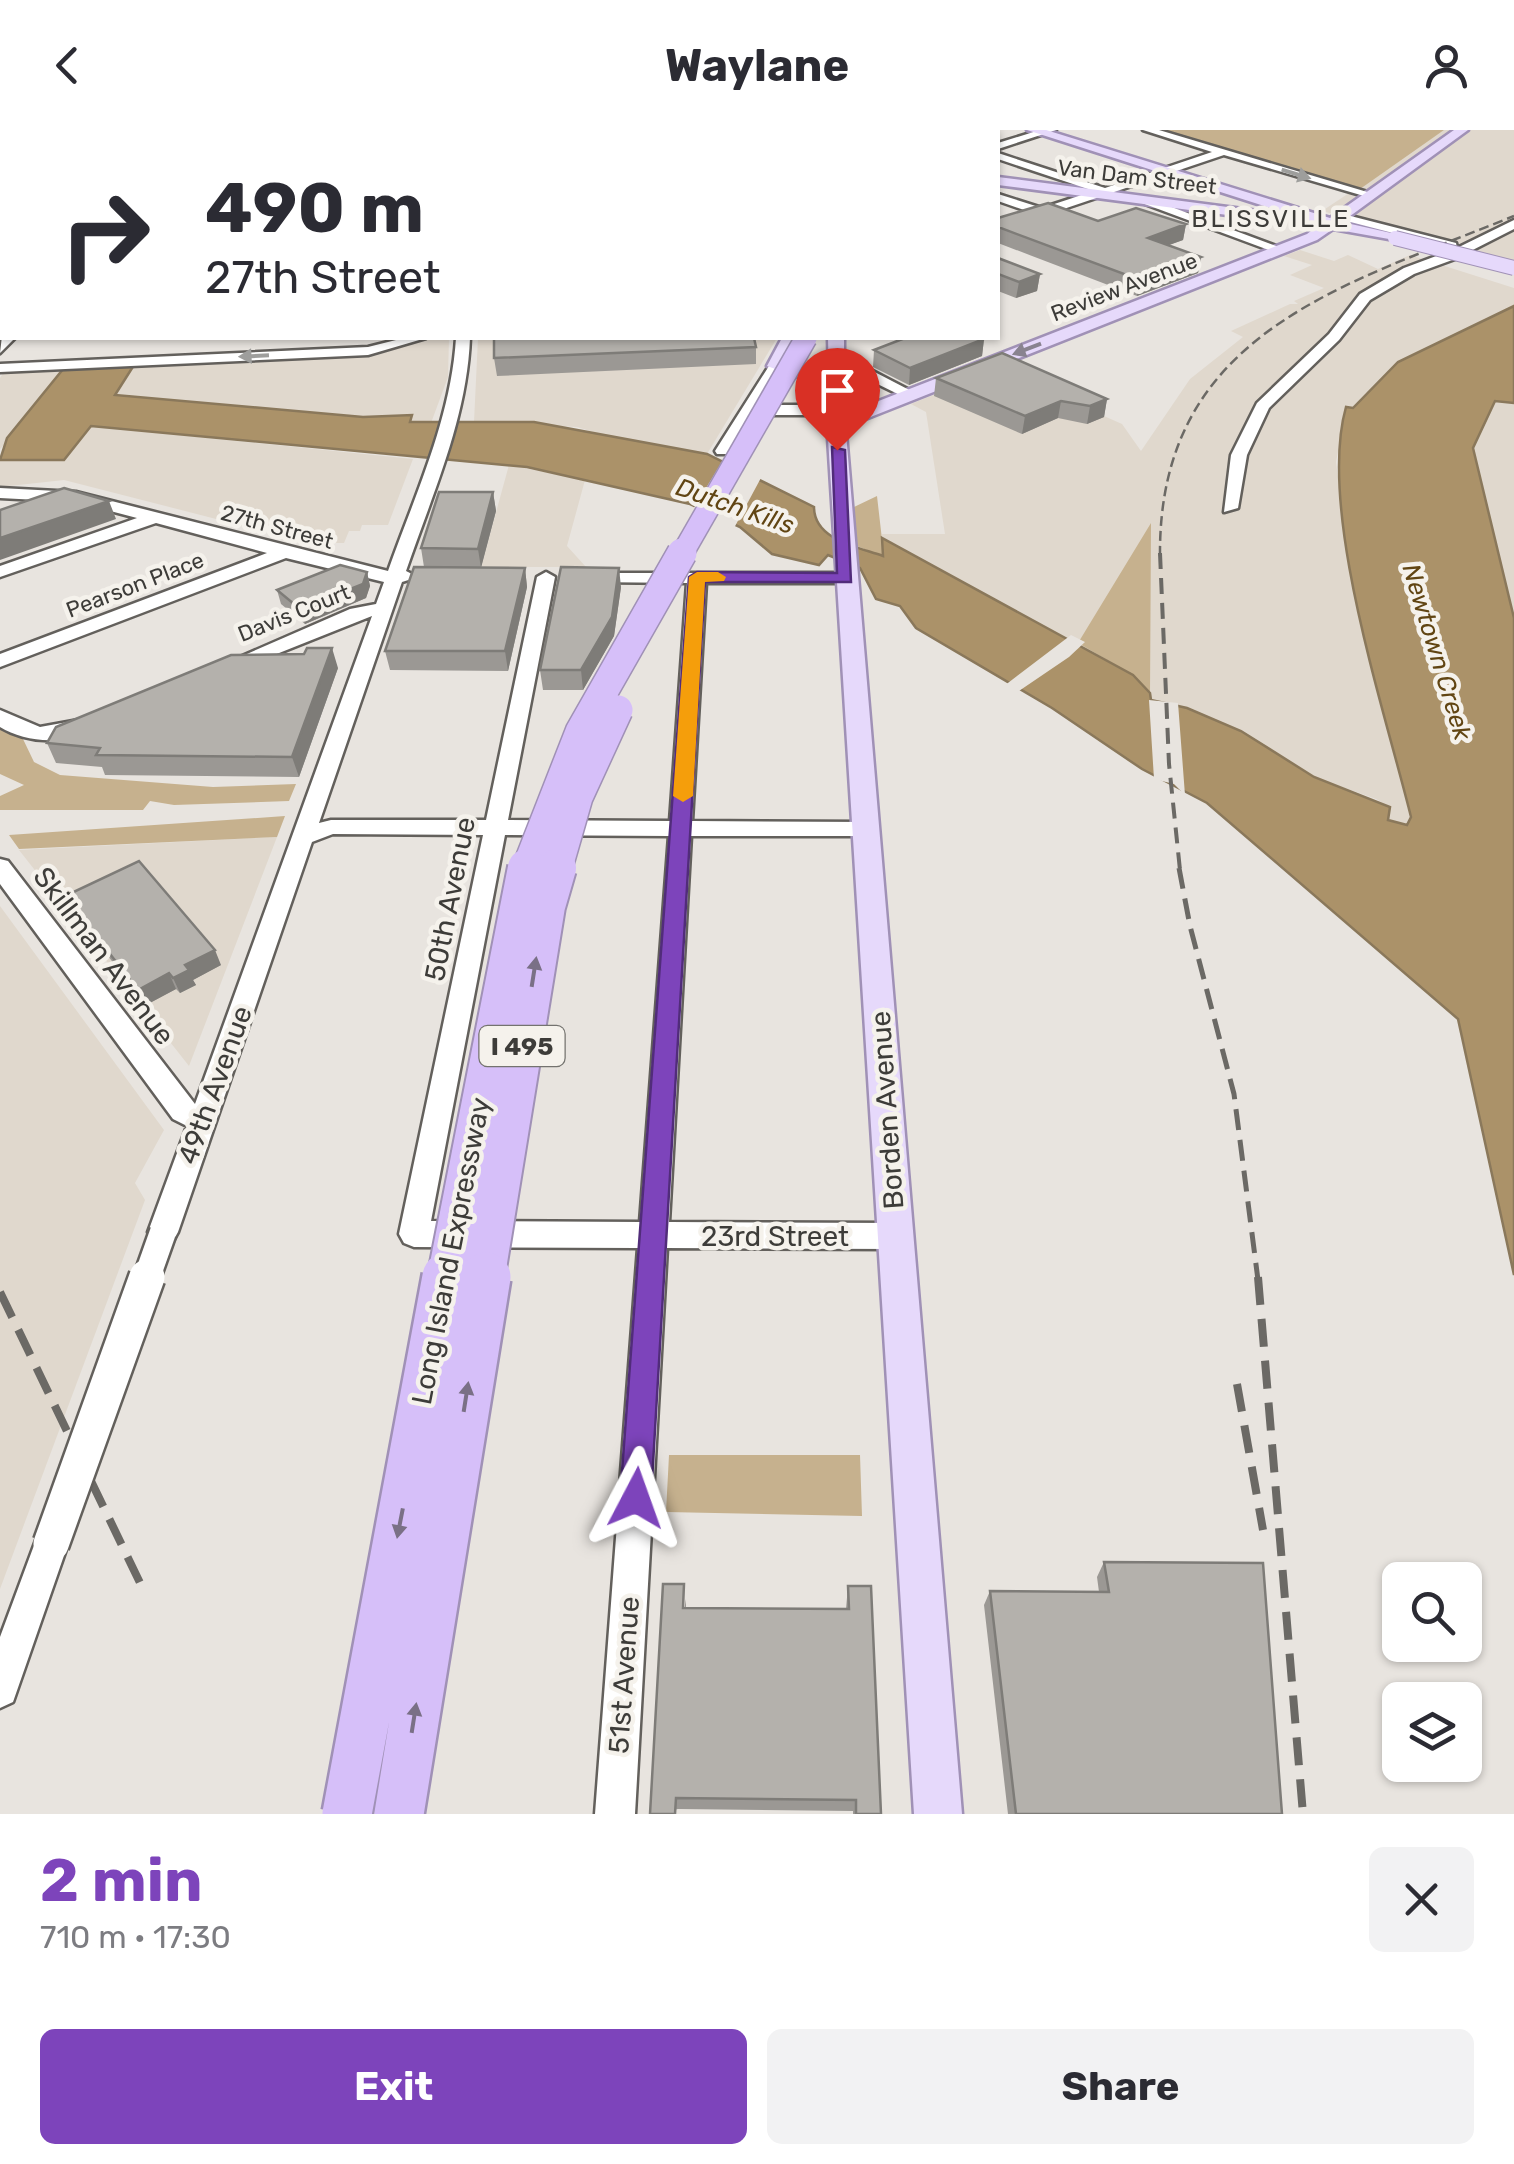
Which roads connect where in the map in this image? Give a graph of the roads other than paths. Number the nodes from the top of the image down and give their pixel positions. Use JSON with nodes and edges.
{"nodes":[{"id":1,"x":1148,"y":130,"type":"edge"},
{"id":2,"x":1462,"y":130,"type":"edge"},
{"id":3,"x":1042,"y":131,"type":"edge"},
{"id":4,"x":1000,"y":145,"type":"edge"},
{"id":5,"x":1223,"y":152,"type":"junction"},
{"id":6,"x":1000,"y":157,"type":"edge"},
{"id":7,"x":1166,"y":171,"type":"junction"},
{"id":8,"x":1000,"y":182,"type":"edge"},
{"id":9,"x":1100,"y":193,"type":"junction"},
{"id":10,"x":1368,"y":194,"type":"junction"},
{"id":11,"x":1000,"y":198,"type":"edge"},
{"id":12,"x":1146,"y":201,"type":"junction"},
{"id":13,"x":1274,"y":204,"type":"junction"},
{"id":14,"x":1041,"y":212,"type":"junction"},
{"id":15,"x":1259,"y":215,"type":"junction"},
{"id":16,"x":1334,"y":219,"type":"junction"},
{"id":17,"x":1514,"y":224,"type":"edge"},
{"id":18,"x":1000,"y":226,"type":"edge"},
{"id":19,"x":1461,"y":249,"type":"junction"},
{"id":20,"x":1281,"y":250,"type":"junction"},
{"id":21,"x":1438,"y":260,"type":"junction"},
{"id":22,"x":1514,"y":268,"type":"edge"},
{"id":23,"x":409,"y":340,"type":"edge"},
{"id":24,"x":463,"y":340,"type":"edge"},
{"id":25,"x":790,"y":340,"type":"edge"},
{"id":26,"x":805,"y":340,"type":"edge"},
{"id":27,"x":833,"y":348,"type":"edge"},
{"id":28,"x":785,"y":367,"type":"junction"},
{"id":29,"x":0,"y":368,"type":"edge"},
{"id":30,"x":911,"y":395,"type":"junction"},
{"id":31,"x":750,"y":410,"type":"junction"},
{"id":32,"x":835,"y":411,"type":"junction"},
{"id":33,"x":723,"y":451,"type":"dead end"},
{"id":34,"x":0,"y":494,"type":"edge"},
{"id":35,"x":1230,"y":508,"type":"dead end"},
{"id":36,"x":154,"y":518,"type":"junction"},
{"id":37,"x":285,"y":552,"type":"junction"},
{"id":38,"x":845,"y":570,"type":"junction"},
{"id":39,"x":0,"y":572,"type":"edge"},
{"id":40,"x":395,"y":577,"type":"junction"},
{"id":41,"x":433,"y":577,"type":"edge"},
{"id":42,"x":697,"y":577,"type":"junction"},
{"id":43,"x":385,"y":608,"type":"junction"},
{"id":44,"x":0,"y":661,"type":"edge"},
{"id":45,"x":208,"y":674,"type":"edge"},
{"id":46,"x":0,"y":716,"type":"edge"},
{"id":47,"x":104,"y":717,"type":"edge"},
{"id":48,"x":496,"y":827,"type":"junction"},
{"id":49,"x":680,"y":828,"type":"junction"},
{"id":50,"x":866,"y":830,"type":"junction"},
{"id":51,"x":304,"y":837,"type":"junction"},
{"id":52,"x":0,"y":867,"type":"edge"},
{"id":53,"x":202,"y":1121,"type":"junction"},
{"id":54,"x":414,"y":1234,"type":"joint"},
{"id":55,"x":653,"y":1236,"type":"junction"},
{"id":56,"x":896,"y":1236,"type":"junction"},
{"id":57,"x":0,"y":1689,"type":"edge"},
{"id":58,"x":347,"y":1814,"type":"edge"},
{"id":59,"x":398,"y":1814,"type":"edge"},
{"id":60,"x":615,"y":1814,"type":"edge"},
{"id":61,"x":938,"y":1814,"type":"edge"}],
"edges":[{"from":1,"to":5,"type":"street"},
{"from":2,"to":10,"type":"main road","name":"Review Avenue"},
{"from":3,"to":4,"type":"street"},
{"from":3,"to":7,"type":"main road"},
{"from":5,"to":7,"type":"street"},
{"from":5,"to":10,"type":"street","one_way":true},
{"from":6,"to":9,"type":"street"},
{"from":7,"to":9,"type":"street"},
{"from":7,"to":13,"type":"main road"},
{"from":8,"to":9,"type":"main road","name":"Van Dam Street"},
{"from":9,"to":12,"type":"main road","name":"Van Dam Street"},
{"from":9,"to":14,"type":"street"},
{"from":10,"to":16,"type":"main road","name":"Review Avenue"},
{"from":11,"to":14,"type":"street"},
{"from":12,"to":15,"type":"main road","name":"Van Dam Street"},
{"from":12,"to":20,"type":"street"},
{"from":13,"to":15,"type":"main road"},
{"from":13,"to":16,"type":"main road"},
{"from":14,"to":18,"type":"street"},
{"from":15,"to":16,"type":"main road","name":"Van Dam Street"},
{"from":16,"to":19,"type":"street"},
{"from":16,"to":20,"type":"main road","name":"Review Avenue"},
{"from":16,"to":21,"type":"street"},
{"from":16,"to":22,"type":"main road","bridge":true},
{"from":17,"to":19,"type":"street"},
{"from":19,"to":21,"type":"street"},
{"from":20,"to":30,"type":"main road","name":"Review Avenue","one_way":true},
{"from":21,"to":35,"type":"street"},
{"from":23,"to":29,"type":"street","one_way":true},
{"from":24,"to":40,"type":"street","name":"49th Avenue"},
{"from":25,"to":28,"type":"main road"},
{"from":26,"to":58,"type":"highway","name":"Long Island Expressway","number":"I 495","one_way":true,"bridge":true},
{"from":27,"to":28,"type":"main road"},
{"from":27,"to":30,"type":"street"},
{"from":27,"to":32,"type":"main road","name":"Borden Avenue"},
{"from":59,"to":27,"type":"highway","name":"Long Island Expressway","number":"I 495","one_way":true,"bridge":true},
{"from":28,"to":31,"type":"street"},
{"from":28,"to":32,"type":"main road"},
{"from":30,"to":32,"type":"main road","name":"Review Avenue"},
{"from":31,"to":32,"type":"street","name":"Review Avenue"},
{"from":31,"to":33,"type":"street"},
{"from":32,"to":38,"type":"main road","name":"Borden Avenue"},
{"from":34,"to":36,"type":"street","name":"27th Street"},
{"from":36,"to":37,"type":"street","name":"27th Street"},
{"from":36,"to":39,"type":"street"},
{"from":37,"to":40,"type":"street","name":"27th Street"},
{"from":37,"to":44,"type":"street","name":"Pearson Place"},
{"from":38,"to":42,"type":"street"},
{"from":38,"to":50,"type":"main road","name":"Borden Avenue"},
{"from":40,"to":41,"type":"street","name":"27th Street"},
{"from":40,"to":43,"type":"street","name":"49th Avenue"},
{"from":42,"to":48,"type":"street","name":"50th Avenue"},
{"from":42,"to":49,"type":"street","name":"51st Avenue"},
{"from":43,"to":45,"type":"street","name":"Davis Court"},
{"from":43,"to":51,"type":"street","name":"49th Avenue"},
{"from":46,"to":47,"type":"street"},
{"from":48,"to":49,"type":"street"},
{"from":48,"to":51,"type":"street"},
{"from":48,"to":54,"type":"street","name":"50th Avenue"},
{"from":49,"to":50,"type":"street"},
{"from":49,"to":55,"type":"street","name":"51st Avenue"},
{"from":50,"to":56,"type":"main road","name":"Borden Avenue"},
{"from":51,"to":53,"type":"street","name":"49th Avenue"},
{"from":52,"to":53,"type":"street","name":"Skillman Avenue"},
{"from":53,"to":57,"type":"street","name":"49th Avenue","bridge":true},
{"from":54,"to":55,"type":"street","name":"23rd Street"},
{"from":55,"to":56,"type":"street","name":"23rd Street"},
{"from":55,"to":60,"type":"street","name":"51st Avenue"},
{"from":56,"to":61,"type":"main road","name":"Borden Avenue"}]}
